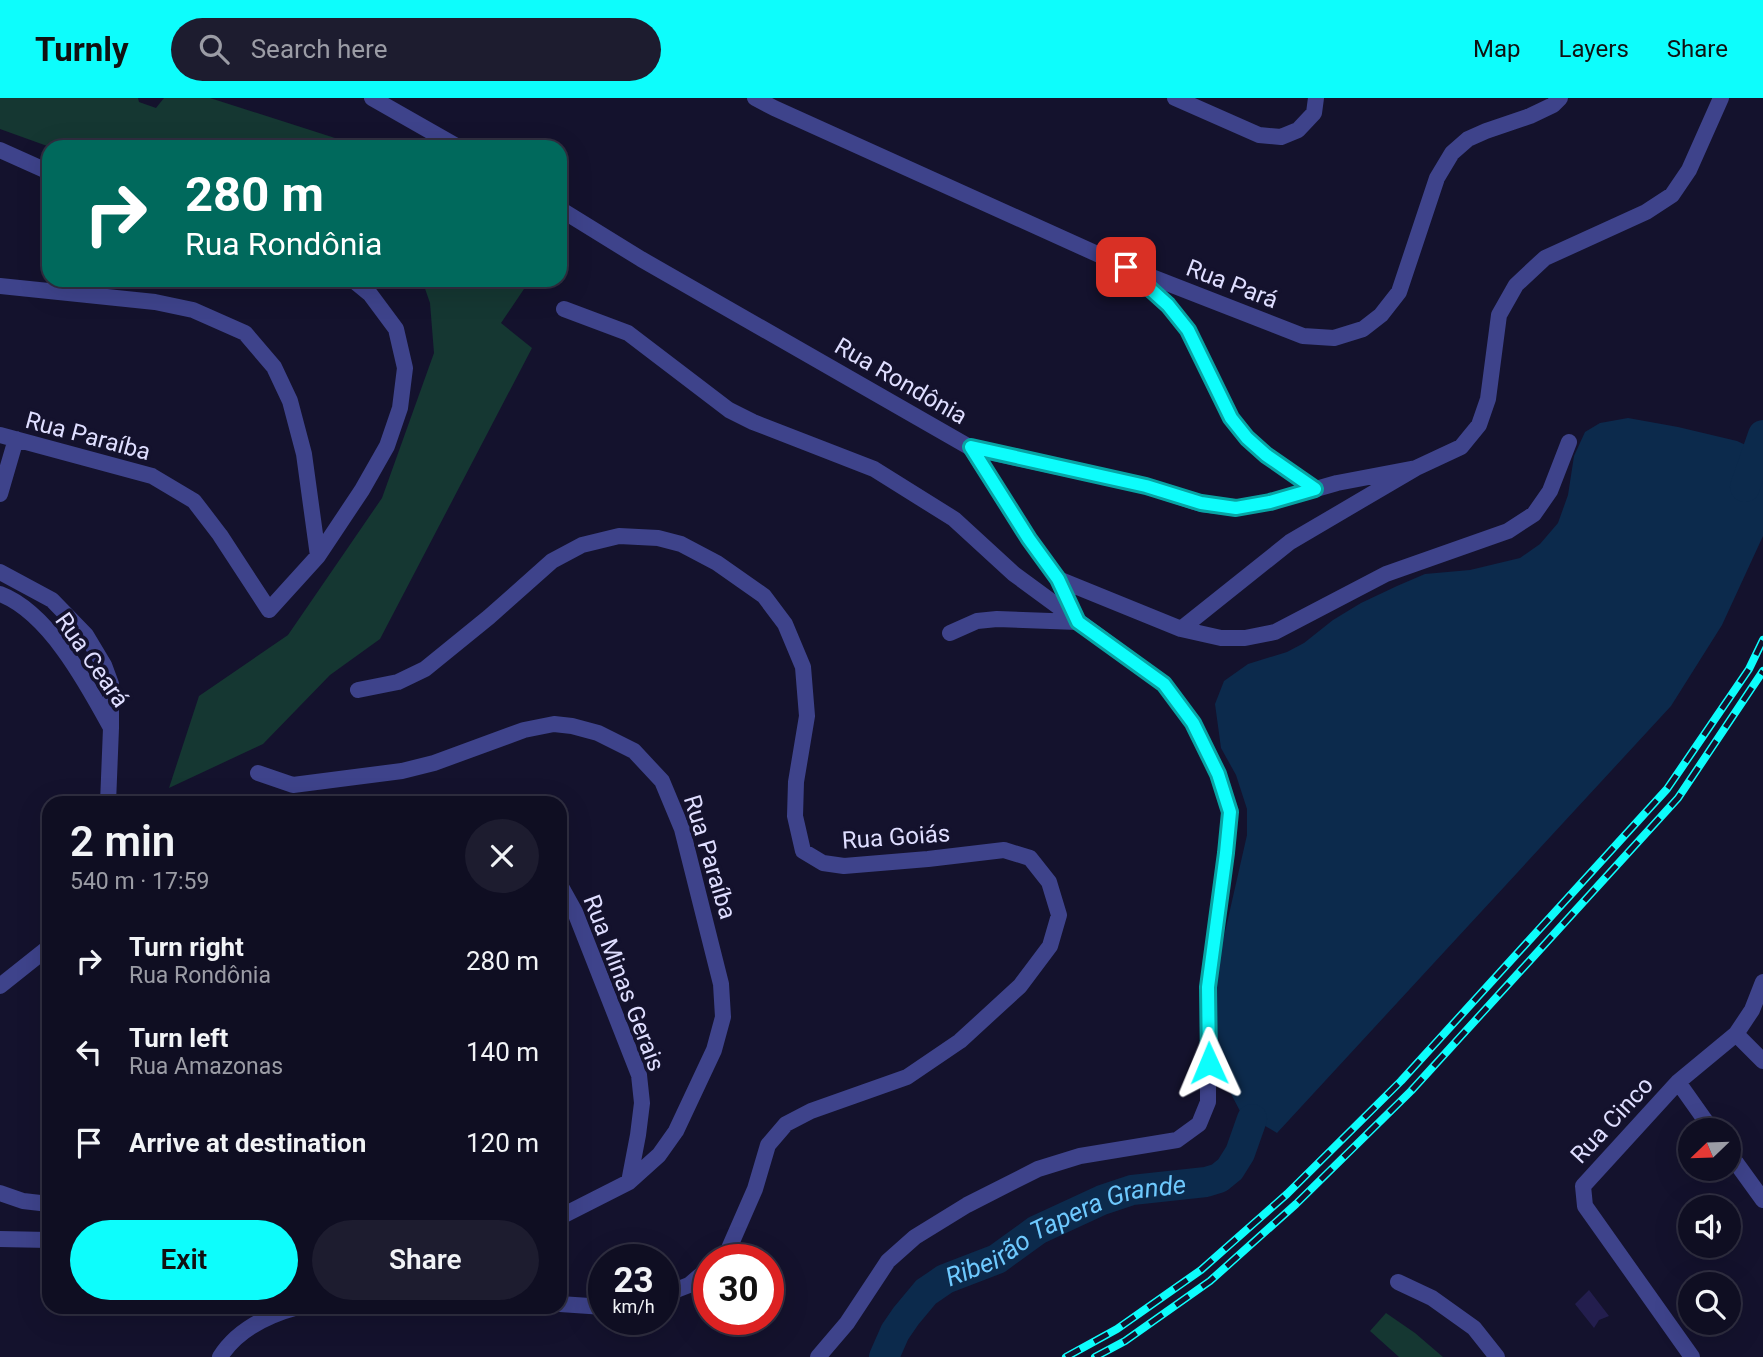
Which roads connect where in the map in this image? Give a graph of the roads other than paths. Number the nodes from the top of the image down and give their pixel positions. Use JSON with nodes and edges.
{"nodes":[{"id":1,"x":372,"y":98,"type":"edge"},
{"id":2,"x":755,"y":98,"type":"edge"},
{"id":3,"x":1175,"y":98,"type":"edge"},
{"id":4,"x":1316,"y":98,"type":"edge"},
{"id":5,"x":1560,"y":98,"type":"edge"},
{"id":6,"x":1721,"y":98,"type":"edge"},
{"id":7,"x":446,"y":140,"type":"edge"},
{"id":8,"x":0,"y":150,"type":"edge"},
{"id":9,"x":42,"y":169,"type":"edge"},
{"id":10,"x":567,"y":213,"type":"edge"},
{"id":11,"x":1126,"y":267,"type":"junction"},
{"id":12,"x":0,"y":286,"type":"edge"},
{"id":13,"x":362,"y":287,"type":"edge"},
{"id":14,"x":564,"y":309,"type":"dead end"},
{"id":15,"x":8,"y":437,"type":"edge"},
{"id":16,"x":1569,"y":442,"type":"dead end"},
{"id":17,"x":971,"y":447,"type":"junction"},
{"id":18,"x":1416,"y":468,"type":"junction"},
{"id":19,"x":1315,"y":489,"type":"junction"},
{"id":20,"x":0,"y":494,"type":"edge"},
{"id":21,"x":318,"y":556,"type":"junction"},
{"id":22,"x":0,"y":572,"type":"edge"},
{"id":23,"x":1058,"y":579,"type":"junction"},
{"id":24,"x":0,"y":594,"type":"edge"},
{"id":25,"x":1078,"y":622,"type":"junction"},
{"id":26,"x":1181,"y":629,"type":"junction"},
{"id":27,"x":950,"y":633,"type":"dead end"},
{"id":28,"x":358,"y":690,"type":"dead end"},
{"id":29,"x":111,"y":728,"type":"junction"},
{"id":30,"x":258,"y":773,"type":"dead end"},
{"id":31,"x":108,"y":796,"type":"edge"},
{"id":32,"x":567,"y":898,"type":"edge"},
{"id":33,"x":42,"y":951,"type":"edge"},
{"id":34,"x":1763,"y":982,"type":"edge"},
{"id":35,"x":0,"y":986,"type":"edge"},
{"id":36,"x":1736,"y":1034,"type":"junction"},
{"id":37,"x":1763,"y":1061,"type":"edge"},
{"id":38,"x":1678,"y":1083,"type":"junction"},
{"id":39,"x":1704,"y":1118,"type":"edge"},
{"id":40,"x":1741,"y":1170,"type":"edge"},
{"id":41,"x":629,"y":1182,"type":"junction"},
{"id":42,"x":0,"y":1193,"type":"edge"},
{"id":43,"x":1763,"y":1200,"type":"edge"},
{"id":44,"x":42,"y":1203,"type":"edge"},
{"id":45,"x":567,"y":1213,"type":"edge"},
{"id":46,"x":0,"y":1239,"type":"edge"},
{"id":47,"x":42,"y":1240,"type":"edge"},
{"id":48,"x":731,"y":1244,"type":"edge"},
{"id":49,"x":1398,"y":1282,"type":"dead end"},
{"id":50,"x":567,"y":1304,"type":"edge"},
{"id":51,"x":588,"y":1306,"type":"edge"},
{"id":52,"x":279,"y":1314,"type":"edge"},
{"id":53,"x":220,"y":1357,"type":"edge"},
{"id":54,"x":818,"y":1357,"type":"edge"},
{"id":55,"x":1497,"y":1357,"type":"edge"},
{"id":56,"x":1692,"y":1357,"type":"edge"}],
"edges":[{"from":1,"to":7,"type":"street"},
{"from":2,"to":11,"type":"street","name":"Rua Pará"},
{"from":3,"to":4,"type":"street"},
{"from":5,"to":11,"type":"street","name":"Rua Pará"},
{"from":6,"to":18,"type":"street","name":"Rua Rondônia"},
{"from":8,"to":9,"type":"street"},
{"from":10,"to":17,"type":"street","name":"Rua Rondônia"},
{"from":11,"to":19,"type":"street"},
{"from":12,"to":21,"type":"street"},
{"from":13,"to":21,"type":"street"},
{"from":14,"to":25,"type":"street"},
{"from":15,"to":20,"type":"street"},
{"from":15,"to":21,"type":"street","name":"Rua Paraíba"},
{"from":16,"to":26,"type":"street"},
{"from":17,"to":19,"type":"street","name":"Rua Rondônia"},
{"from":17,"to":23,"type":"street"},
{"from":18,"to":19,"type":"street","name":"Rua Rondônia"},
{"from":18,"to":26,"type":"street","name":"Rua Rondônia"},
{"from":22,"to":29,"type":"street"},
{"from":23,"to":25,"type":"street"},
{"from":23,"to":26,"type":"street"},
{"from":24,"to":29,"type":"street","name":"Rua Ceará"},
{"from":25,"to":27,"type":"street"},
{"from":25,"to":54,"type":"street"},
{"from":28,"to":48,"type":"street","name":"Rua Goiás"},
{"from":29,"to":31,"type":"street"},
{"from":30,"to":41,"type":"street","name":"Rua Paraíba"},
{"from":32,"to":41,"type":"street","name":"Rua Minas Gerais"},
{"from":33,"to":35,"type":"street"},
{"from":34,"to":36,"type":"street","name":"Rua Cinco"},
{"from":36,"to":37,"type":"street"},
{"from":36,"to":38,"type":"street","name":"Rua Cinco"},
{"from":38,"to":39,"type":"street"},
{"from":38,"to":56,"type":"street","name":"Rua Cinco"},
{"from":40,"to":43,"type":"street"},
{"from":41,"to":45,"type":"street","name":"Rua Paraíba"},
{"from":42,"to":44,"type":"street"},
{"from":46,"to":47,"type":"street"},
{"from":49,"to":55,"type":"street"},
{"from":50,"to":51,"type":"street"},
{"from":52,"to":53,"type":"street"}]}
